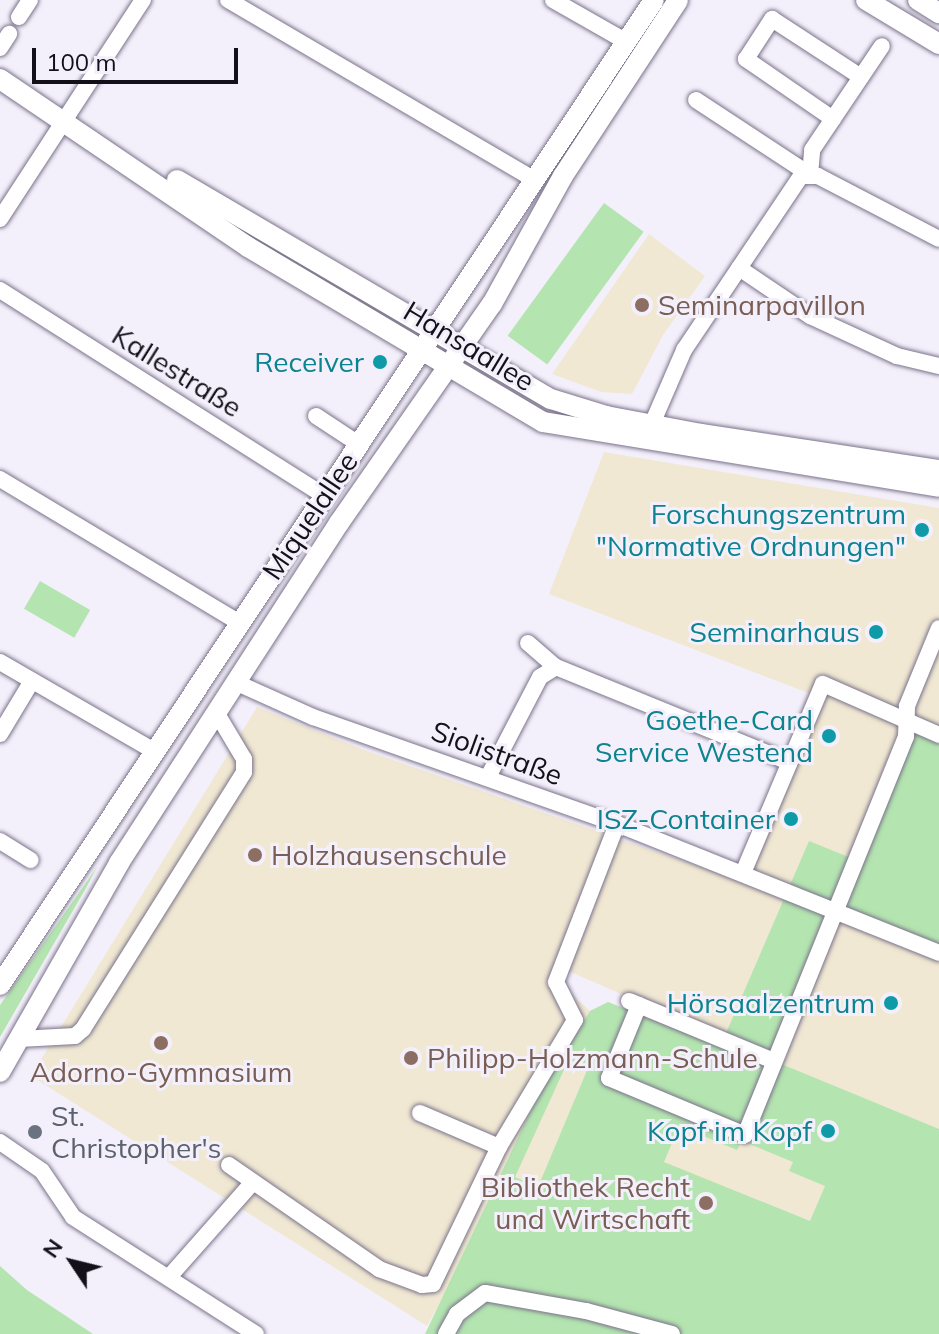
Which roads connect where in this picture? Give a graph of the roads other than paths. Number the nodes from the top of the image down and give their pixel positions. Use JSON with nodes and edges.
{"nodes":[{"id":1,"x":30,"y":0,"type":"edge"},
{"id":2,"x":143,"y":0,"type":"edge"},
{"id":3,"x":228,"y":0,"type":"edge"},
{"id":4,"x":553,"y":0,"type":"edge"},
{"id":5,"x":654,"y":0,"type":"edge"},
{"id":6,"x":678,"y":0,"type":"edge"},
{"id":7,"x":866,"y":0,"type":"edge"},
{"id":8,"x":19,"y":17,"type":"dead end"},
{"id":9,"x":627,"y":42,"type":"junction"},
{"id":10,"x":939,"y":44,"type":"edge"},
{"id":11,"x":882,"y":46,"type":"dead end"},
{"id":12,"x":861,"y":77,"type":"junction"},
{"id":13,"x":0,"y":79,"type":"edge"},
{"id":14,"x":696,"y":100,"type":"dead end"},
{"id":15,"x":833,"y":119,"type":"junction"},
{"id":16,"x":67,"y":120,"type":"junction"},
{"id":17,"x":810,"y":175,"type":"junction"},
{"id":18,"x":535,"y":180,"type":"junction"},
{"id":19,"x":0,"y":219,"type":"edge"},
{"id":20,"x":939,"y":239,"type":"edge"},
{"id":21,"x":739,"y":268,"type":"junction"},
{"id":22,"x":0,"y":290,"type":"edge"},
{"id":23,"x":435,"y":332,"type":"junction"},
{"id":24,"x":460,"y":347,"type":"junction"},
{"id":25,"x":422,"y":351,"type":"junction"},
{"id":26,"x":445,"y":365,"type":"junction"},
{"id":27,"x":939,"y":366,"type":"edge"},
{"id":28,"x":316,"y":416,"type":"dead end"},
{"id":29,"x":652,"y":424,"type":"junction"},
{"id":30,"x":360,"y":445,"type":"junction"},
{"id":31,"x":939,"y":470,"type":"edge"},
{"id":32,"x":0,"y":479,"type":"edge"},
{"id":33,"x":939,"y":487,"type":"edge"},
{"id":34,"x":326,"y":497,"type":"junction"},
{"id":35,"x":241,"y":624,"type":"junction"},
{"id":36,"x":939,"y":628,"type":"edge"},
{"id":37,"x":528,"y":643,"type":"dead end"},
{"id":38,"x":0,"y":662,"type":"edge"},
{"id":39,"x":556,"y":667,"type":"junction"},
{"id":40,"x":32,"y":681,"type":"junction"},
{"id":41,"x":235,"y":682,"type":"junction"},
{"id":42,"x":216,"y":712,"type":"junction"},
{"id":43,"x":907,"y":721,"type":"junction"},
{"id":44,"x":0,"y":734,"type":"edge"},
{"id":45,"x":939,"y":735,"type":"edge"},
{"id":46,"x":156,"y":752,"type":"junction"},
{"id":47,"x":789,"y":762,"type":"junction"},
{"id":48,"x":488,"y":777,"type":"junction"},
{"id":49,"x":617,"y":824,"type":"junction"},
{"id":50,"x":0,"y":841,"type":"edge"},
{"id":51,"x":30,"y":860,"type":"dead end"},
{"id":52,"x":743,"y":873,"type":"junction"},
{"id":53,"x":836,"y":910,"type":"junction"},
{"id":54,"x":939,"y":953,"type":"edge"},
{"id":55,"x":0,"y":985,"type":"edge"},
{"id":56,"x":19,"y":1039,"type":"junction"},
{"id":57,"x":774,"y":1061,"type":"junction"},
{"id":58,"x":0,"y":1072,"type":"edge"},
{"id":59,"x":420,"y":1113,"type":"dead end"},
{"id":60,"x":0,"y":1142,"type":"edge"},
{"id":61,"x":499,"y":1147,"type":"junction"},
{"id":62,"x":229,"y":1165,"type":"dead end"},
{"id":63,"x":253,"y":1182,"type":"junction"},
{"id":64,"x":169,"y":1277,"type":"junction"},
{"id":65,"x":256,"y":1334,"type":"edge"},
{"id":66,"x":446,"y":1334,"type":"edge"},
{"id":67,"x":672,"y":1334,"type":"edge"}],
"edges":[{"from":1,"to":8,"type":"street"},
{"from":2,"to":16,"type":"street"},
{"from":3,"to":18,"type":"street"},
{"from":4,"to":9,"type":"street"},
{"from":5,"to":9,"type":"main road","name":"Miquelallee"},
{"from":6,"to":24,"type":"main road","name":"Miquelallee"},
{"from":7,"to":10,"type":"main road"},
{"from":9,"to":18,"type":"main road","name":"Miquelallee"},
{"from":11,"to":12,"type":"street"},
{"from":12,"to":15,"type":"street"},
{"from":12,"to":15,"type":"street"},
{"from":13,"to":16,"type":"main road","name":"Hansaallee"},
{"from":14,"to":17,"type":"street"},
{"from":15,"to":17,"type":"street"},
{"from":16,"to":19,"type":"street"},
{"from":16,"to":23,"type":"main road","name":"Hansaallee"},
{"from":16,"to":25,"type":"main road","name":"Hansaallee"},
{"from":17,"to":20,"type":"street"},
{"from":17,"to":21,"type":"street"},
{"from":18,"to":23,"type":"main road","name":"Miquelallee"},
{"from":21,"to":27,"type":"street"},
{"from":21,"to":29,"type":"street"},
{"from":22,"to":34,"type":"street","name":"Kallestraße"},
{"from":23,"to":24,"type":"main road","name":"Hansaallee"},
{"from":23,"to":25,"type":"main road","name":"Miquelallee"},
{"from":24,"to":26,"type":"main road","name":"Miquelallee"},
{"from":24,"to":29,"type":"main road","name":"Hansaallee"},
{"from":25,"to":26,"type":"main road","name":"Hansaallee"},
{"from":25,"to":30,"type":"main road","name":"Miquelallee"},
{"from":26,"to":33,"type":"main road","name":"Hansaallee"},
{"from":26,"to":41,"type":"main road","name":"Miquelallee"},
{"from":28,"to":30,"type":"street"},
{"from":29,"to":31,"type":"main road","name":"Hansaallee"},
{"from":30,"to":34,"type":"main road","name":"Miquelallee"},
{"from":32,"to":35,"type":"street"},
{"from":34,"to":35,"type":"main road","name":"Miquelallee"},
{"from":35,"to":46,"type":"main road","name":"Miquelallee"},
{"from":36,"to":43,"type":"street"},
{"from":37,"to":39,"type":"street"},
{"from":38,"to":40,"type":"street"},
{"from":39,"to":47,"type":"street"},
{"from":39,"to":48,"type":"street"},
{"from":40,"to":44,"type":"street"},
{"from":40,"to":46,"type":"street"},
{"from":41,"to":42,"type":"main road","name":"Miquelallee"},
{"from":41,"to":48,"type":"street","name":"Siolistraße"},
{"from":42,"to":56,"type":"main road","name":"Miquelallee"},
{"from":42,"to":56,"type":"street"},
{"from":43,"to":45,"type":"street"},
{"from":43,"to":47,"type":"street"},
{"from":43,"to":53,"type":"street"},
{"from":46,"to":55,"type":"main road","name":"Miquelallee"},
{"from":47,"to":52,"type":"street"},
{"from":48,"to":49,"type":"street","name":"Siolistraße"},
{"from":49,"to":52,"type":"street","name":"Siolistraße"},
{"from":49,"to":61,"type":"street"},
{"from":50,"to":51,"type":"street"},
{"from":52,"to":53,"type":"street","name":"Siolistraße"},
{"from":53,"to":54,"type":"street","name":"Siolistraße"},
{"from":53,"to":57,"type":"street"},
{"from":56,"to":58,"type":"main road","name":"Miquelallee"},
{"from":57,"to":57,"type":"street"},
{"from":59,"to":61,"type":"street"},
{"from":60,"to":64,"type":"street"},
{"from":61,"to":63,"type":"street"},
{"from":62,"to":63,"type":"street"},
{"from":63,"to":64,"type":"street"},
{"from":64,"to":65,"type":"street"},
{"from":66,"to":67,"type":"street"}]}
